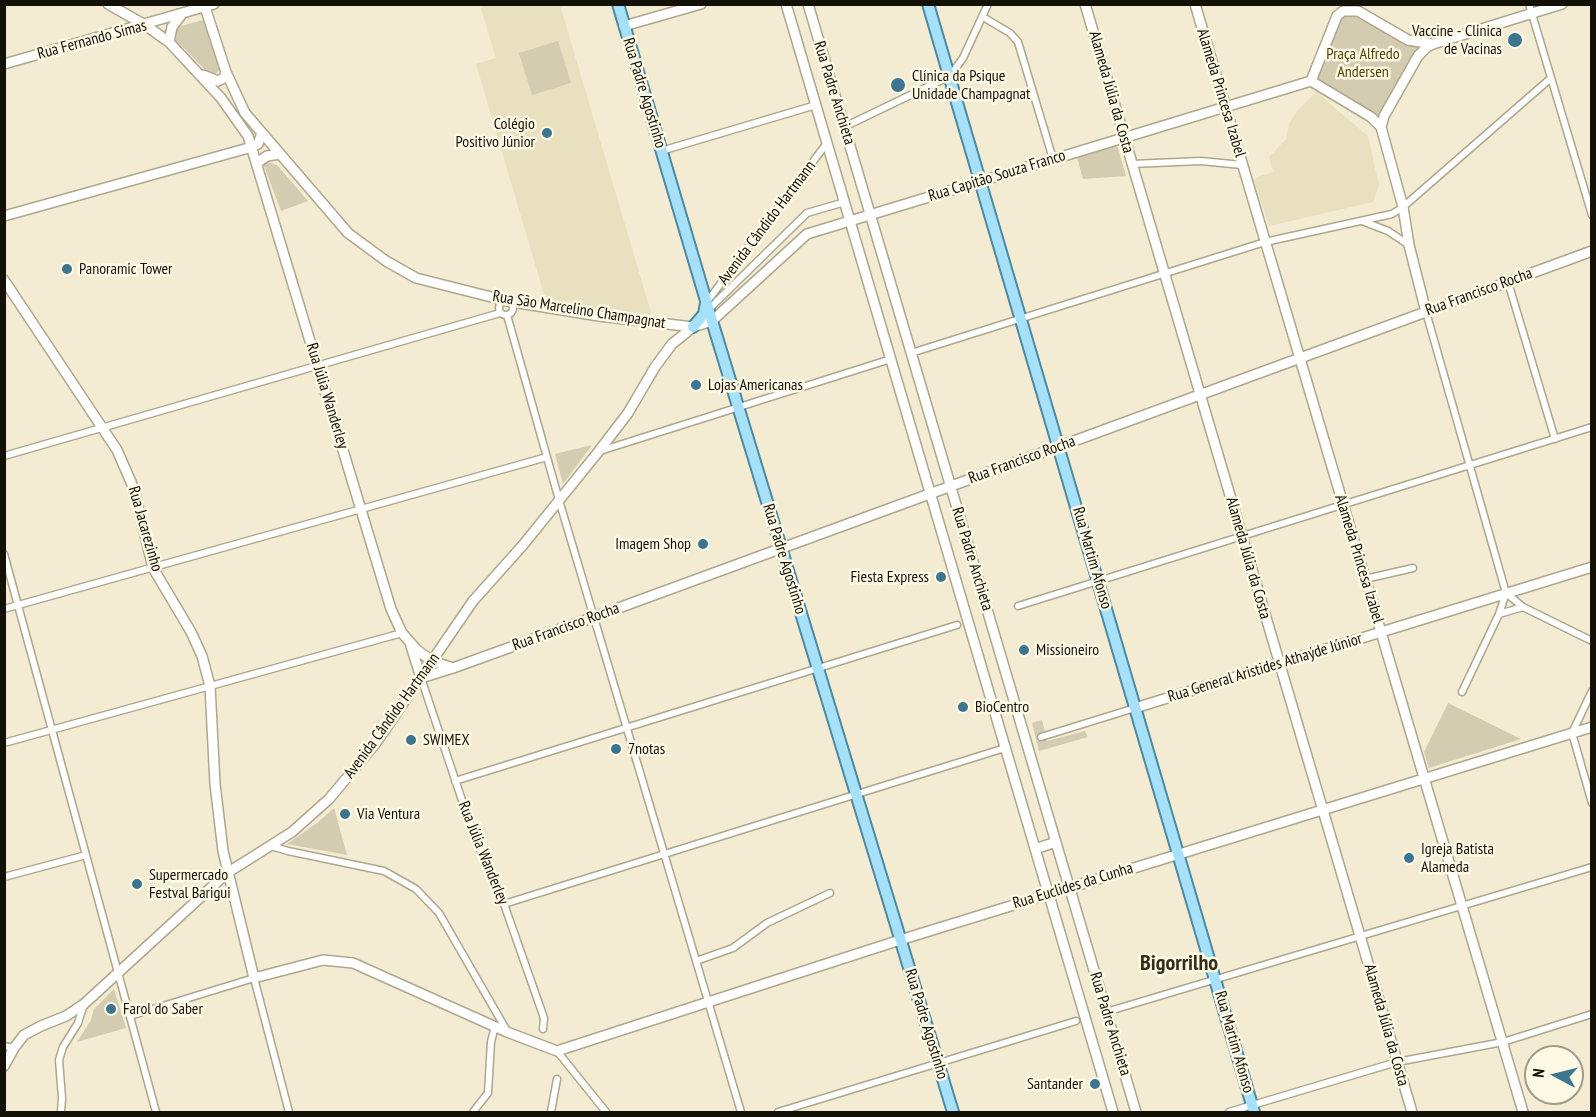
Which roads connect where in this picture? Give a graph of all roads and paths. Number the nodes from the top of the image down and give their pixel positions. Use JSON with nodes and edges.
{"nodes":[{"id":1,"x":108,"y":4,"type":"edge"},
{"id":2,"x":214,"y":4,"type":"edge"},
{"id":3,"x":618,"y":4,"type":"edge"},
{"id":4,"x":700,"y":4,"type":"edge"},
{"id":5,"x":786,"y":4,"type":"edge"},
{"id":6,"x":808,"y":4,"type":"edge"},
{"id":7,"x":928,"y":4,"type":"edge"},
{"id":8,"x":988,"y":4,"type":"edge"},
{"id":9,"x":1085,"y":4,"type":"edge"},
{"id":10,"x":1195,"y":4,"type":"edge"},
{"id":11,"x":1340,"y":4,"type":"edge"},
{"id":12,"x":1562,"y":4,"type":"edge"},
{"id":13,"x":203,"y":6,"type":"edge"},
{"id":14,"x":1531,"y":9,"type":"edge"},
{"id":15,"x":118,"y":10,"type":"junction"},
{"id":16,"x":182,"y":14,"type":"junction"},
{"id":17,"x":983,"y":16,"type":"junction"},
{"id":18,"x":1337,"y":16,"type":"junction"},
{"id":19,"x":145,"y":25,"type":"junction"},
{"id":20,"x":624,"y":26,"type":"junction"},
{"id":21,"x":119,"y":32,"type":"junction"},
{"id":22,"x":169,"y":42,"type":"junction"},
{"id":23,"x":1433,"y":44,"type":"junction"},
{"id":24,"x":4,"y":64,"type":"edge"},
{"id":25,"x":199,"y":72,"type":"junction"},
{"id":26,"x":226,"y":72,"type":"junction"},
{"id":27,"x":950,"y":76,"type":"junction"},
{"id":28,"x":1551,"y":78,"type":"junction"},
{"id":29,"x":1311,"y":81,"type":"junction"},
{"id":30,"x":816,"y":105,"type":"junction"},
{"id":31,"x":1225,"y":107,"type":"junction"},
{"id":32,"x":844,"y":127,"type":"junction"},
{"id":33,"x":1381,"y":127,"type":"junction"},
{"id":34,"x":262,"y":134,"type":"junction"},
{"id":35,"x":1125,"y":137,"type":"junction"},
{"id":36,"x":827,"y":143,"type":"junction"},
{"id":37,"x":252,"y":147,"type":"junction"},
{"id":38,"x":661,"y":152,"type":"junction"},
{"id":39,"x":279,"y":154,"type":"junction"},
{"id":40,"x":1053,"y":159,"type":"junction"},
{"id":41,"x":257,"y":163,"type":"junction"},
{"id":42,"x":1132,"y":164,"type":"junction"},
{"id":43,"x":1242,"y":165,"type":"junction"},
{"id":44,"x":980,"y":181,"type":"junction"},
{"id":45,"x":845,"y":202,"type":"junction"},
{"id":46,"x":1403,"y":207,"type":"junction"},
{"id":47,"x":870,"y":215,"type":"junction"},
{"id":48,"x":1592,"y":215,"type":"edge"},
{"id":49,"x":4,"y":216,"type":"edge"},
{"id":50,"x":850,"y":221,"type":"junction"},
{"id":51,"x":1361,"y":221,"type":"junction"},
{"id":52,"x":1265,"y":242,"type":"junction"},
{"id":53,"x":1409,"y":245,"type":"junction"},
{"id":54,"x":1592,"y":251,"type":"edge"},
{"id":55,"x":1165,"y":273,"type":"junction"},
{"id":56,"x":4,"y":280,"type":"edge"},
{"id":57,"x":1508,"y":282,"type":"junction"},
{"id":58,"x":507,"y":301,"type":"junction"},
{"id":59,"x":707,"y":306,"type":"junction"},
{"id":60,"x":1426,"y":312,"type":"junction"},
{"id":61,"x":504,"y":314,"type":"junction"},
{"id":62,"x":1021,"y":318,"type":"junction"},
{"id":63,"x":712,"y":321,"type":"junction"},
{"id":64,"x":693,"y":327,"type":"junction"},
{"id":65,"x":911,"y":353,"type":"junction"},
{"id":66,"x":1300,"y":358,"type":"junction"},
{"id":67,"x":891,"y":359,"type":"junction"},
{"id":68,"x":318,"y":365,"type":"junction"},
{"id":69,"x":1200,"y":395,"type":"junction"},
{"id":70,"x":738,"y":408,"type":"junction"},
{"id":71,"x":1592,"y":427,"type":"edge"},
{"id":72,"x":103,"y":428,"type":"junction"},
{"id":73,"x":1555,"y":439,"type":"junction"},
{"id":74,"x":1059,"y":447,"type":"junction"},
{"id":75,"x":599,"y":451,"type":"junction"},
{"id":76,"x":4,"y":456,"type":"edge"},
{"id":77,"x":547,"y":457,"type":"junction"},
{"id":78,"x":1470,"y":465,"type":"junction"},
{"id":79,"x":951,"y":487,"type":"junction"},
{"id":80,"x":930,"y":494,"type":"junction"},
{"id":81,"x":560,"y":500,"type":"junction"},
{"id":82,"x":1343,"y":505,"type":"junction"},
{"id":83,"x":360,"y":510,"type":"junction"},
{"id":84,"x":1242,"y":536,"type":"junction"},
{"id":85,"x":781,"y":549,"type":"junction"},
{"id":86,"x":4,"y":554,"type":"edge"},
{"id":87,"x":1592,"y":567,"type":"edge"},
{"id":88,"x":153,"y":568,"type":"junction"},
{"id":89,"x":1413,"y":568,"type":"dead end"},
{"id":90,"x":1365,"y":579,"type":"junction"},
{"id":91,"x":1098,"y":581,"type":"junction"},
{"id":92,"x":1506,"y":593,"type":"junction"},
{"id":93,"x":18,"y":605,"type":"junction"},
{"id":94,"x":1018,"y":606,"type":"dead end"},
{"id":95,"x":1523,"y":607,"type":"junction"},
{"id":96,"x":4,"y":609,"type":"edge"},
{"id":97,"x":1500,"y":614,"type":"junction"},
{"id":98,"x":594,"y":617,"type":"junction"},
{"id":99,"x":957,"y":625,"type":"dead end"},
{"id":100,"x":1381,"y":632,"type":"junction"},
{"id":101,"x":402,"y":633,"type":"junction"},
{"id":102,"x":1592,"y":641,"type":"edge"},
{"id":103,"x":410,"y":642,"type":"junction"},
{"id":104,"x":432,"y":661,"type":"junction"},
{"id":105,"x":1279,"y":663,"type":"junction"},
{"id":106,"x":453,"y":668,"type":"junction"},
{"id":107,"x":818,"y":668,"type":"junction"},
{"id":108,"x":421,"y":678,"type":"junction"},
{"id":109,"x":210,"y":686,"type":"junction"},
{"id":110,"x":1592,"y":691,"type":"edge"},
{"id":111,"x":1462,"y":692,"type":"dead end"},
{"id":112,"x":1135,"y":708,"type":"junction"},
{"id":113,"x":627,"y":727,"type":"junction"},
{"id":114,"x":1592,"y":727,"type":"edge"},
{"id":115,"x":52,"y":729,"type":"junction"},
{"id":116,"x":1572,"y":733,"type":"junction"},
{"id":117,"x":1041,"y":737,"type":"dead end"},
{"id":118,"x":4,"y":743,"type":"edge"},
{"id":119,"x":1005,"y":748,"type":"junction"},
{"id":120,"x":1424,"y":778,"type":"junction"},
{"id":121,"x":455,"y":781,"type":"junction"},
{"id":122,"x":856,"y":794,"type":"junction"},
{"id":123,"x":1592,"y":803,"type":"edge"},
{"id":124,"x":1322,"y":809,"type":"junction"},
{"id":125,"x":1056,"y":842,"type":"junction"},
{"id":126,"x":271,"y":846,"type":"junction"},
{"id":127,"x":1035,"y":849,"type":"junction"},
{"id":128,"x":664,"y":853,"type":"junction"},
{"id":129,"x":1179,"y":854,"type":"junction"},
{"id":130,"x":86,"y":855,"type":"junction"},
{"id":131,"x":1592,"y":867,"type":"edge"},
{"id":132,"x":227,"y":873,"type":"junction"},
{"id":133,"x":4,"y":877,"type":"edge"},
{"id":134,"x":830,"y":893,"type":"dead end"},
{"id":135,"x":504,"y":904,"type":"junction"},
{"id":136,"x":1462,"y":906,"type":"junction"},
{"id":137,"x":1360,"y":936,"type":"junction"},
{"id":138,"x":900,"y":940,"type":"junction"},
{"id":139,"x":696,"y":961,"type":"junction"},
{"id":140,"x":118,"y":972,"type":"junction"},
{"id":141,"x":254,"y":978,"type":"junction"},
{"id":142,"x":1215,"y":979,"type":"junction"},
{"id":143,"x":709,"y":1002,"type":"junction"},
{"id":144,"x":84,"y":1004,"type":"junction"},
{"id":145,"x":1106,"y":1012,"type":"junction"},
{"id":146,"x":1592,"y":1014,"type":"edge"},
{"id":147,"x":130,"y":1016,"type":"junction"},
{"id":148,"x":1076,"y":1021,"type":"dead end"},
{"id":149,"x":495,"y":1026,"type":"junction"},
{"id":150,"x":543,"y":1029,"type":"dead end"},
{"id":151,"x":507,"y":1032,"type":"junction"},
{"id":152,"x":1503,"y":1042,"type":"junction"},
{"id":153,"x":9,"y":1047,"type":"edge"},
{"id":154,"x":557,"y":1051,"type":"junction"},
{"id":155,"x":1396,"y":1062,"type":"junction"},
{"id":156,"x":938,"y":1064,"type":"junction"},
{"id":157,"x":4,"y":1066,"type":"edge"},
{"id":158,"x":557,"y":1079,"type":"dead end"},
{"id":159,"x":1253,"y":1109,"type":"edge"},
{"id":160,"x":61,"y":1113,"type":"edge"},
{"id":161,"x":156,"y":1113,"type":"edge"},
{"id":162,"x":289,"y":1113,"type":"edge"},
{"id":163,"x":473,"y":1113,"type":"edge"},
{"id":164,"x":551,"y":1113,"type":"edge"},
{"id":165,"x":606,"y":1113,"type":"edge"},
{"id":166,"x":741,"y":1113,"type":"edge"},
{"id":167,"x":778,"y":1113,"type":"edge"},
{"id":168,"x":953,"y":1113,"type":"edge"},
{"id":169,"x":1113,"y":1113,"type":"edge"},
{"id":170,"x":1136,"y":1113,"type":"edge"},
{"id":171,"x":1229,"y":1113,"type":"edge"},
{"id":172,"x":1412,"y":1113,"type":"edge"},
{"id":173,"x":1524,"y":1113,"type":"edge"}],
"edges":[{"from":1,"to":15,"type":"street"},
{"from":2,"to":13,"type":"street","name":"Rua Fernando Simas"},
{"from":3,"to":20,"type":"main road","name":"Rua Padre Agostinho"},
{"from":4,"to":20,"type":"street"},
{"from":5,"to":30,"type":"street","name":"Rua Padre Anchieta"},
{"from":6,"to":32,"type":"street","name":"Rua Padre Anchieta"},
{"from":7,"to":27,"type":"main road","name":"Rua Martim Afonso"},
{"from":8,"to":17,"type":"street"},
{"from":9,"to":35,"type":"street","name":"Alameda Júlia da Costa"},
{"from":10,"to":31,"type":"street","name":"Alameda Princesa Izabel"},
{"from":11,"to":18,"type":"street"},
{"from":12,"to":14,"type":"street"},
{"from":13,"to":16,"type":"street","name":"Rua Fernando Simas"},
{"from":13,"to":26,"type":"street"},
{"from":14,"to":23,"type":"street"},
{"from":14,"to":28,"type":"street"},
{"from":15,"to":19,"type":"street"},
{"from":15,"to":21,"type":"street"},
{"from":16,"to":19,"type":"street","name":"Rua Fernando Simas"},
{"from":16,"to":22,"type":"street"},
{"from":17,"to":27,"type":"street"},
{"from":17,"to":40,"type":"street"},
{"from":18,"to":23,"type":"street"},
{"from":18,"to":29,"type":"street"},
{"from":19,"to":21,"type":"street","name":"Rua Fernando Simas"},
{"from":19,"to":22,"type":"street"},
{"from":20,"to":38,"type":"main road","name":"Rua Padre Agostinho"},
{"from":21,"to":24,"type":"street","name":"Rua Fernando Simas"},
{"from":22,"to":25,"type":"street"},
{"from":23,"to":33,"type":"street"},
{"from":25,"to":26,"type":"street"},
{"from":25,"to":37,"type":"street"},
{"from":26,"to":34,"type":"street","name":"Rua São Marcelino Champagnat"},
{"from":27,"to":32,"type":"street"},
{"from":27,"to":44,"type":"main road","name":"Rua Martim Afonso"},
{"from":28,"to":46,"type":"street"},
{"from":28,"to":48,"type":"street"},
{"from":29,"to":31,"type":"street","name":"Rua Capitão Souza Franco"},
{"from":29,"to":33,"type":"street"},
{"from":30,"to":36,"type":"street","name":"Rua Padre Anchieta"},
{"from":30,"to":38,"type":"street"},
{"from":31,"to":35,"type":"street","name":"Rua Capitão Souza Franco"},
{"from":31,"to":43,"type":"street","name":"Alameda Princesa Izabel"},
{"from":32,"to":47,"type":"street","name":"Rua Padre Anchieta"},
{"from":33,"to":46,"type":"street"},
{"from":34,"to":37,"type":"street"},
{"from":34,"to":39,"type":"street","name":"Rua São Marcelino Champagnat"},
{"from":35,"to":40,"type":"street","name":"Rua Capitão Souza Franco"},
{"from":35,"to":42,"type":"street","name":"Alameda Júlia da Costa"},
{"from":36,"to":45,"type":"street","name":"Rua Padre Anchieta"},
{"from":36,"to":59,"type":"street","name":"Avenida Cândido Hartmann"},
{"from":37,"to":41,"type":"street","name":"Rua Júlia Wanderley"},
{"from":37,"to":49,"type":"street"},
{"from":38,"to":59,"type":"main road","name":"Rua Padre Agostinho"},
{"from":39,"to":41,"type":"street"},
{"from":39,"to":58,"type":"street","name":"Rua São Marcelino Champagnat"},
{"from":40,"to":44,"type":"street","name":"Rua Capitão Souza Franco"},
{"from":41,"to":68,"type":"street","name":"Rua Júlia Wanderley"},
{"from":42,"to":43,"type":"street"},
{"from":42,"to":55,"type":"street","name":"Alameda Júlia da Costa"},
{"from":43,"to":52,"type":"street","name":"Alameda Princesa Izabel"},
{"from":44,"to":47,"type":"street","name":"Rua Capitão Souza Franco"},
{"from":44,"to":62,"type":"main road","name":"Rua Martim Afonso"},
{"from":45,"to":50,"type":"street","name":"Rua Padre Anchieta"},
{"from":45,"to":59,"type":"street"},
{"from":46,"to":51,"type":"street"},
{"from":46,"to":53,"type":"street"},
{"from":47,"to":50,"type":"street","name":"Rua Capitão Souza Franco"},
{"from":47,"to":65,"type":"street","name":"Rua Padre Anchieta"},
{"from":50,"to":63,"type":"street","name":"Rua Capitão Souza Franco"},
{"from":50,"to":67,"type":"street","name":"Rua Padre Anchieta"},
{"from":51,"to":52,"type":"street"},
{"from":51,"to":53,"type":"street"},
{"from":52,"to":55,"type":"street"},
{"from":52,"to":66,"type":"street","name":"Alameda Princesa Izabel"},
{"from":53,"to":60,"type":"street"},
{"from":54,"to":57,"type":"street","name":"Rua Francisco Rocha"},
{"from":55,"to":62,"type":"street"},
{"from":55,"to":69,"type":"street","name":"Alameda Júlia da Costa"},
{"from":56,"to":72,"type":"street","name":"Rua Jacarezinho"},
{"from":57,"to":60,"type":"street","name":"Rua Francisco Rocha"},
{"from":57,"to":73,"type":"street"},
{"from":58,"to":61,"type":"street"},
{"from":58,"to":61,"type":"street"},
{"from":58,"to":64,"type":"street","name":"Rua São Marcelino Champagnat"},
{"from":59,"to":63,"type":"main road","name":"Rua Padre Agostinho"},
{"from":59,"to":64,"type":"main road"},
{"from":60,"to":66,"type":"street","name":"Rua Francisco Rocha"},
{"from":60,"to":78,"type":"street"},
{"from":61,"to":68,"type":"street"},
{"from":61,"to":77,"type":"street"},
{"from":62,"to":65,"type":"street"},
{"from":62,"to":74,"type":"main road","name":"Rua Martim Afonso"},
{"from":63,"to":64,"type":"street","name":"Rua São Marcelino Champagnat"},
{"from":63,"to":70,"type":"main road","name":"Rua Padre Agostinho"},
{"from":64,"to":75,"type":"street","name":"Avenida Cândido Hartmann"},
{"from":65,"to":79,"type":"street","name":"Rua Padre Anchieta"},
{"from":66,"to":69,"type":"street","name":"Rua Francisco Rocha"},
{"from":66,"to":82,"type":"street","name":"Alameda Princesa Izabel"},
{"from":67,"to":70,"type":"street"},
{"from":67,"to":80,"type":"street","name":"Rua Padre Anchieta"},
{"from":68,"to":72,"type":"street"},
{"from":68,"to":83,"type":"street","name":"Rua Júlia Wanderley"},
{"from":69,"to":74,"type":"street","name":"Rua Francisco Rocha"},
{"from":69,"to":84,"type":"street","name":"Alameda Júlia da Costa"},
{"from":70,"to":75,"type":"street"},
{"from":70,"to":85,"type":"main road","name":"Rua Padre Agostinho"},
{"from":71,"to":73,"type":"street"},
{"from":72,"to":76,"type":"street"},
{"from":72,"to":88,"type":"street","name":"Rua Jacarezinho"},
{"from":73,"to":78,"type":"street"},
{"from":74,"to":79,"type":"street","name":"Rua Francisco Rocha"},
{"from":74,"to":91,"type":"main road","name":"Rua Martim Afonso"},
{"from":75,"to":81,"type":"street","name":"Avenida Cândido Hartmann"},
{"from":77,"to":81,"type":"street"},
{"from":77,"to":83,"type":"street"},
{"from":78,"to":82,"type":"street"},
{"from":78,"to":92,"type":"street"},
{"from":79,"to":80,"type":"street","name":"Rua Francisco Rocha"},
{"from":79,"to":125,"type":"street","name":"Rua Padre Anchieta"},
{"from":80,"to":85,"type":"street","name":"Rua Francisco Rocha"},
{"from":80,"to":119,"type":"street","name":"Rua Padre Anchieta"},
{"from":81,"to":98,"type":"street"},
{"from":81,"to":104,"type":"street","name":"Avenida Cândido Hartmann"},
{"from":82,"to":84,"type":"street"},
{"from":82,"to":90,"type":"street","name":"Alameda Princesa Izabel"},
{"from":83,"to":88,"type":"street"},
{"from":83,"to":101,"type":"street","name":"Rua Júlia Wanderley"},
{"from":84,"to":91,"type":"street"},
{"from":84,"to":105,"type":"street","name":"Alameda Júlia da Costa"},
{"from":85,"to":98,"type":"street","name":"Rua Francisco Rocha"},
{"from":85,"to":107,"type":"main road","name":"Rua Padre Agostinho"},
{"from":86,"to":93,"type":"street"},
{"from":87,"to":92,"type":"street","name":"Rua General Aristides Athaýde Júnior"},
{"from":88,"to":93,"type":"street"},
{"from":88,"to":109,"type":"street","name":"Rua Jacarezinho"},
{"from":89,"to":90,"type":"street"},
{"from":90,"to":100,"type":"street","name":"Alameda Princesa Izabel"},
{"from":91,"to":94,"type":"street"},
{"from":91,"to":112,"type":"main road","name":"Rua Martim Afonso"},
{"from":92,"to":95,"type":"street"},
{"from":92,"to":97,"type":"street"},
{"from":92,"to":100,"type":"street","name":"Rua General Aristides Athaýde Júnior"},
{"from":93,"to":96,"type":"street"},
{"from":93,"to":115,"type":"street"},
{"from":95,"to":97,"type":"street"},
{"from":95,"to":102,"type":"street"},
{"from":97,"to":111,"type":"street"},
{"from":98,"to":106,"type":"street","name":"Rua Francisco Rocha"},
{"from":98,"to":113,"type":"street"},
{"from":99,"to":107,"type":"street"},
{"from":100,"to":105,"type":"street","name":"Rua General Aristides Athaýde Júnior"},
{"from":100,"to":120,"type":"street","name":"Alameda Princesa Izabel"},
{"from":101,"to":103,"type":"street","name":"Rua Júlia Wanderley"},
{"from":101,"to":109,"type":"street"},
{"from":103,"to":104,"type":"street","name":"Rua Júlia Wanderley"},
{"from":103,"to":108,"type":"street","name":"Rua Júlia Wanderley"},
{"from":104,"to":106,"type":"street"},
{"from":104,"to":108,"type":"street","name":"Avenida Cândido Hartmann"},
{"from":105,"to":112,"type":"street","name":"Rua General Aristides Athaýde Júnior"},
{"from":105,"to":124,"type":"street","name":"Alameda Júlia da Costa"},
{"from":106,"to":108,"type":"street","name":"Rua Francisco Rocha"},
{"from":107,"to":113,"type":"street"},
{"from":107,"to":122,"type":"main road","name":"Rua Padre Agostinho"},
{"from":108,"to":121,"type":"street","name":"Rua Júlia Wanderley"},
{"from":108,"to":126,"type":"street","name":"Avenida Cândido Hartmann"},
{"from":109,"to":115,"type":"street"},
{"from":109,"to":132,"type":"street","name":"Rua Jacarezinho"},
{"from":110,"to":116,"type":"street"},
{"from":112,"to":117,"type":"street","name":"Rua General Aristides Athaýde Júnior"},
{"from":112,"to":129,"type":"main road","name":"Rua Martim Afonso"},
{"from":113,"to":121,"type":"street"},
{"from":113,"to":128,"type":"street"},
{"from":114,"to":116,"type":"street","name":"Rua Euclides da Cunha"},
{"from":115,"to":118,"type":"street"},
{"from":115,"to":130,"type":"street"},
{"from":116,"to":120,"type":"street","name":"Rua Euclides da Cunha"},
{"from":116,"to":123,"type":"street"},
{"from":119,"to":122,"type":"street"},
{"from":119,"to":127,"type":"street","name":"Rua Padre Anchieta"},
{"from":120,"to":124,"type":"street","name":"Rua Euclides da Cunha"},
{"from":120,"to":136,"type":"street","name":"Alameda Princesa Izabel"},
{"from":121,"to":135,"type":"street","name":"Rua Júlia Wanderley"},
{"from":122,"to":128,"type":"street"},
{"from":122,"to":138,"type":"main road","name":"Rua Padre Agostinho"},
{"from":124,"to":129,"type":"street","name":"Rua Euclides da Cunha"},
{"from":124,"to":137,"type":"street","name":"Alameda Júlia da Costa"},
{"from":125,"to":127,"type":"street"},
{"from":125,"to":145,"type":"street","name":"Rua Padre Anchieta","bridge":true},
{"from":126,"to":132,"type":"street","name":"Avenida Cândido Hartmann"},
{"from":126,"to":151,"type":"street"},
{"from":127,"to":169,"type":"street","name":"Rua Padre Anchieta","bridge":true},
{"from":128,"to":135,"type":"street"},
{"from":128,"to":139,"type":"street"},
{"from":129,"to":138,"type":"street","name":"Rua Euclides da Cunha"},
{"from":129,"to":142,"type":"main road","name":"Rua Martim Afonso"},
{"from":130,"to":133,"type":"street"},
{"from":130,"to":140,"type":"street"},
{"from":131,"to":136,"type":"street"},
{"from":132,"to":140,"type":"street","name":"Avenida Cândido Hartmann"},
{"from":132,"to":141,"type":"street","name":"Rua Jacarezinho"},
{"from":134,"to":139,"type":"street"},
{"from":135,"to":150,"type":"street","name":"Rua Júlia Wanderley"},
{"from":136,"to":137,"type":"street"},
{"from":136,"to":152,"type":"street","name":"Alameda Princesa Izabel"},
{"from":137,"to":142,"type":"street"},
{"from":137,"to":155,"type":"street","name":"Alameda Júlia da Costa"},
{"from":138,"to":143,"type":"street","name":"Rua Euclides da Cunha"},
{"from":138,"to":156,"type":"main road","name":"Rua Padre Agostinho"},
{"from":139,"to":143,"type":"street"},
{"from":140,"to":144,"type":"street","name":"Avenida Cândido Hartmann"},
{"from":140,"to":147,"type":"street"},
{"from":141,"to":147,"type":"street"},
{"from":141,"to":149,"type":"street"},
{"from":141,"to":162,"type":"street"},
{"from":142,"to":145,"type":"street"},
{"from":142,"to":159,"type":"main road","name":"Rua Martim Afonso"},
{"from":143,"to":154,"type":"street","name":"Rua Euclides da Cunha"},
{"from":143,"to":166,"type":"street"},
{"from":144,"to":153,"type":"street","name":"Avenida Cândido Hartmann"},
{"from":144,"to":160,"type":"street"},
{"from":145,"to":170,"type":"street","name":"Rua Padre Anchieta"},
{"from":146,"to":152,"type":"street"},
{"from":147,"to":161,"type":"street"},
{"from":148,"to":156,"type":"street"},
{"from":149,"to":151,"type":"street"},
{"from":149,"to":163,"type":"street"},
{"from":151,"to":154,"type":"street"},
{"from":152,"to":155,"type":"street"},
{"from":152,"to":173,"type":"street","name":"Alameda Princesa Izabel"},
{"from":153,"to":157,"type":"street","name":"Avenida Cândido Hartmann"},
{"from":154,"to":165,"type":"street"},
{"from":155,"to":159,"type":"street"},
{"from":155,"to":172,"type":"street","name":"Alameda Júlia da Costa"},
{"from":156,"to":167,"type":"street"},
{"from":156,"to":168,"type":"main road","name":"Rua Padre Agostinho"},
{"from":158,"to":164,"type":"street"},
{"from":159,"to":171,"type":"street"}]}
